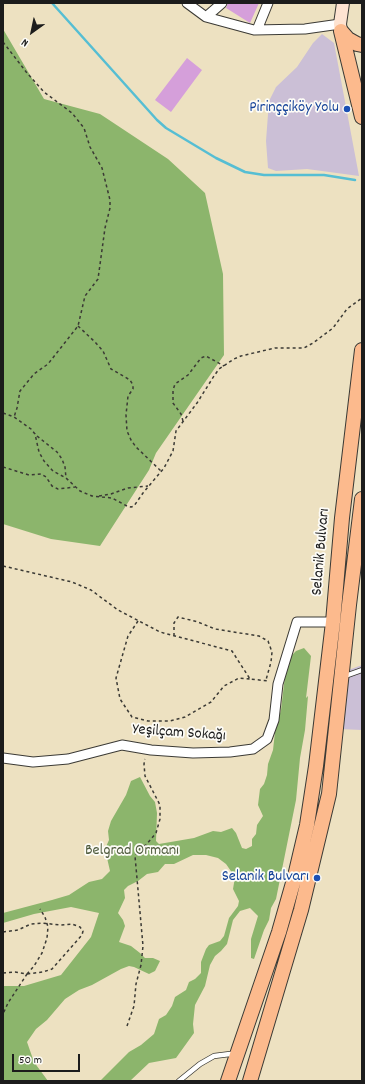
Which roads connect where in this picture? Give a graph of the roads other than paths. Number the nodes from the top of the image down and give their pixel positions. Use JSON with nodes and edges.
{"nodes":[{"id":1,"x":187,"y":3,"type":"edge"},
{"id":2,"x":222,"y":3,"type":"edge"},
{"id":3,"x":268,"y":3,"type":"edge"},
{"id":4,"x":343,"y":3,"type":"edge"},
{"id":5,"x":206,"y":17,"type":"junction"},
{"id":6,"x":340,"y":28,"type":"junction"},
{"id":7,"x":257,"y":30,"type":"junction"},
{"id":8,"x":362,"y":45,"type":"edge"},
{"id":9,"x":362,"y":117,"type":"edge"},
{"id":10,"x":362,"y":350,"type":"edge"},
{"id":11,"x":362,"y":499,"type":"edge"},
{"id":12,"x":333,"y":622,"type":"junction"},
{"id":13,"x":362,"y":670,"type":"edge"},
{"id":14,"x":341,"y":675,"type":"junction"},
{"id":15,"x":3,"y":758,"type":"edge"},
{"id":16,"x":236,"y":1055,"type":"junction"},
{"id":17,"x":180,"y":1081,"type":"edge"},
{"id":18,"x":228,"y":1081,"type":"edge"},
{"id":19,"x":250,"y":1081,"type":"edge"}],
"edges":[{"from":1,"to":5,"type":"street"},
{"from":2,"to":5,"type":"street"},
{"from":3,"to":7,"type":"street"},
{"from":4,"to":6,"type":"main road"},
{"from":5,"to":7,"type":"street"},
{"from":6,"to":7,"type":"street"},
{"from":6,"to":8,"type":"main road"},
{"from":6,"to":9,"type":"main road"},
{"from":10,"to":12,"type":"main road","name":"Selanik Bulvarı"},
{"from":11,"to":14,"type":"main road","name":"Selanik Bulvarı"},
{"from":12,"to":15,"type":"street","name":"Yeşilçam Sokağı"},
{"from":12,"to":16,"type":"main road","name":"Selanik Bulvarı"},
{"from":13,"to":14,"type":"lane"},
{"from":14,"to":19,"type":"main road","name":"Selanik Bulvarı"},
{"from":16,"to":17,"type":"lane"},
{"from":16,"to":18,"type":"main road","name":"Selanik Bulvarı"}]}
